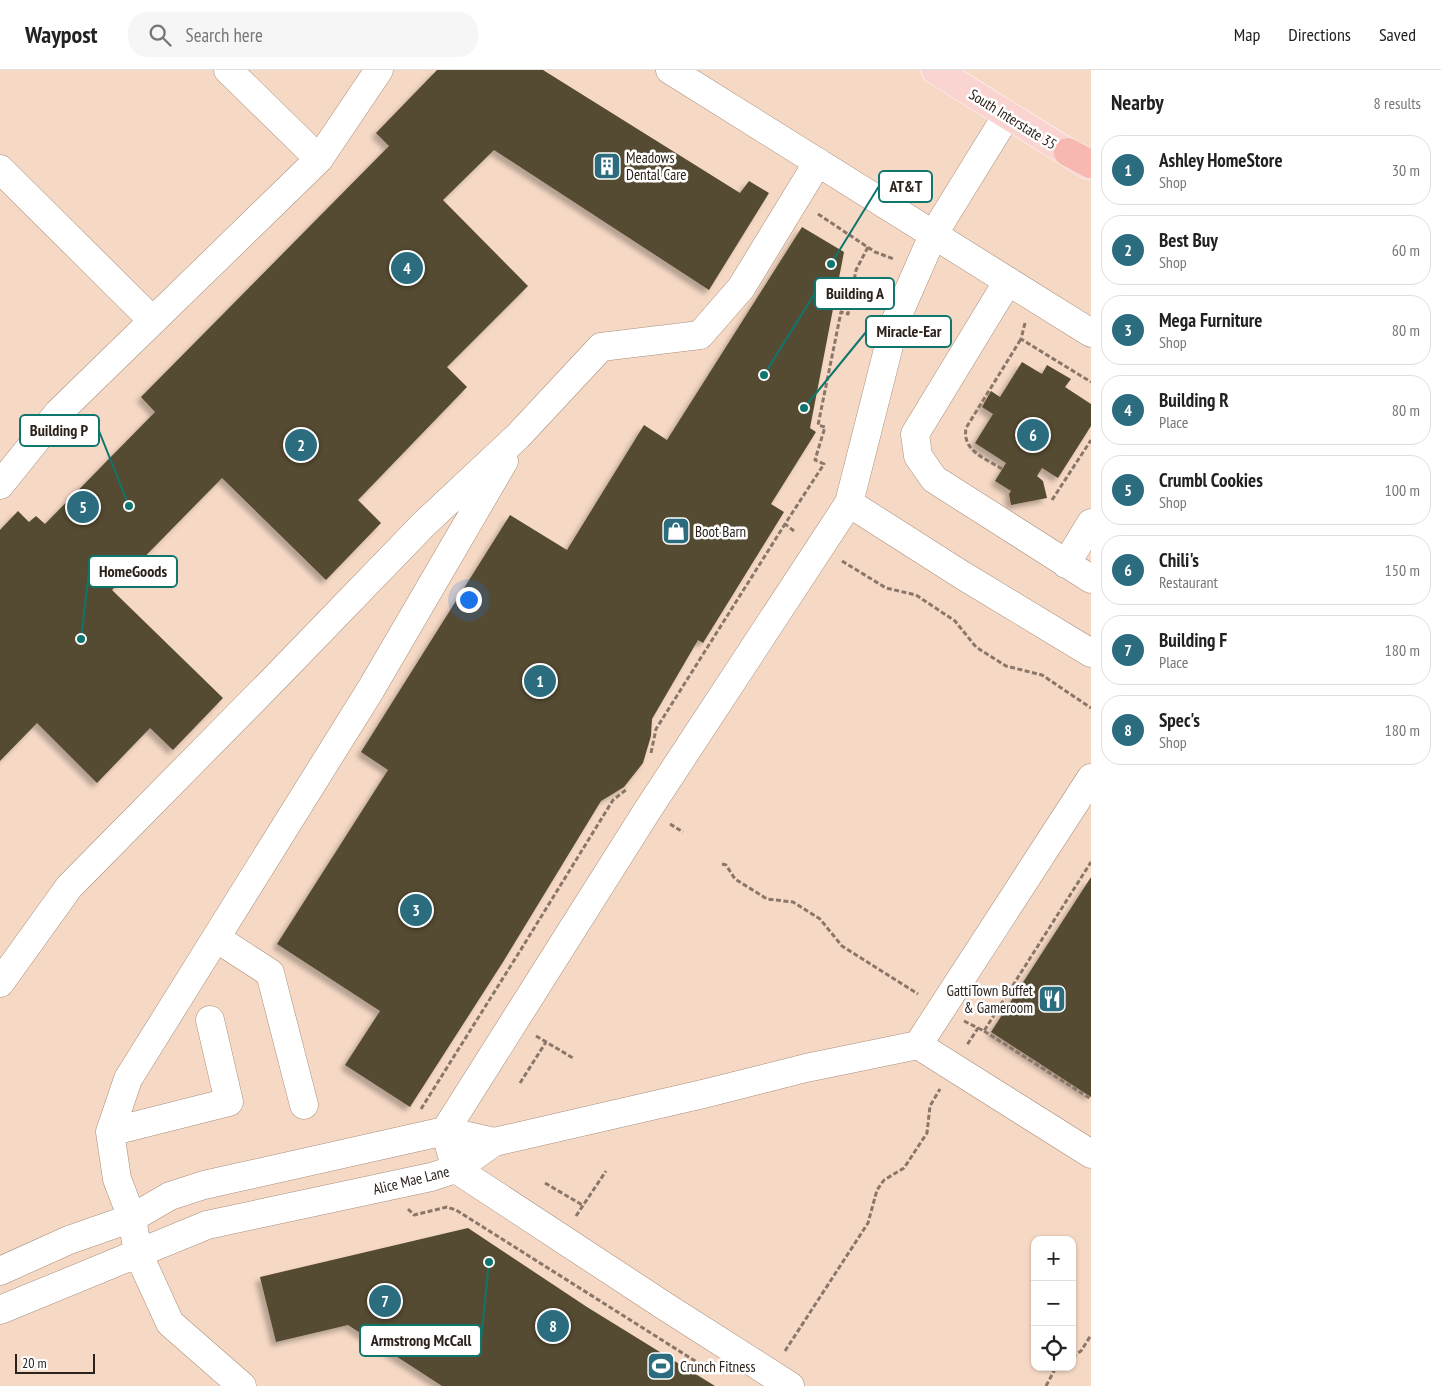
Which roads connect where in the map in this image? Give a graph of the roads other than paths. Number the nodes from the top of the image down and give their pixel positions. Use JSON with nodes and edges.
{"nodes":[{"id":1,"x":228,"y":70,"type":"edge"},
{"id":2,"x":379,"y":70,"type":"edge"},
{"id":3,"x":670,"y":70,"type":"edge"},
{"id":4,"x":935,"y":70,"type":"edge"},
{"id":5,"x":1007,"y":115,"type":"junction"},
{"id":6,"x":319,"y":159,"type":"junction"},
{"id":7,"x":1083,"y":161,"type":"edge"},
{"id":8,"x":818,"y":162,"type":"junction"},
{"id":9,"x":0,"y":169,"type":"edge"},
{"id":10,"x":933,"y":235,"type":"junction"},
{"id":11,"x":1008,"y":281,"type":"junction"},
{"id":12,"x":153,"y":322,"type":"junction"},
{"id":13,"x":1091,"y":333,"type":"edge"},
{"id":14,"x":518,"y":436,"type":"junction"},
{"id":15,"x":0,"y":485,"type":"edge"},
{"id":16,"x":849,"y":503,"type":"junction"},
{"id":17,"x":1091,"y":523,"type":"edge"},
{"id":18,"x":1066,"y":564,"type":"junction"},
{"id":19,"x":1091,"y":580,"type":"edge"},
{"id":20,"x":1091,"y":653,"type":"edge"},
{"id":21,"x":1091,"y":778,"type":"edge"},
{"id":22,"x":216,"y":938,"type":"junction"},
{"id":23,"x":0,"y":983,"type":"edge"},
{"id":24,"x":210,"y":1020,"type":"dead end"},
{"id":25,"x":918,"y":1045,"type":"junction"},
{"id":26,"x":304,"y":1105,"type":"dead end"},
{"id":27,"x":445,"y":1131,"type":"junction"},
{"id":28,"x":110,"y":1132,"type":"junction"},
{"id":29,"x":494,"y":1142,"type":"junction"},
{"id":30,"x":1091,"y":1154,"type":"edge"},
{"id":31,"x":456,"y":1169,"type":"junction"},
{"id":32,"x":132,"y":1218,"type":"junction"},
{"id":33,"x":138,"y":1253,"type":"junction"},
{"id":34,"x":0,"y":1271,"type":"edge"},
{"id":35,"x":0,"y":1310,"type":"edge"},
{"id":36,"x":242,"y":1386,"type":"edge"},
{"id":37,"x":790,"y":1386,"type":"edge"}],
"edges":[{"from":1,"to":6,"type":"lane"},
{"from":2,"to":6,"type":"lane"},
{"from":3,"to":8,"type":"lane"},
{"from":4,"to":5,"type":"main road","name":"South Interstate 35"},
{"from":5,"to":7,"type":"main road","name":"South Interstate 35"},
{"from":5,"to":10,"type":"lane"},
{"from":6,"to":12,"type":"lane"},
{"from":8,"to":10,"type":"lane"},
{"from":8,"to":14,"type":"lane"},
{"from":9,"to":12,"type":"lane"},
{"from":10,"to":11,"type":"lane"},
{"from":10,"to":16,"type":"lane"},
{"from":11,"to":13,"type":"lane"},
{"from":11,"to":18,"type":"lane"},
{"from":12,"to":15,"type":"lane"},
{"from":14,"to":22,"type":"lane"},
{"from":14,"to":23,"type":"lane"},
{"from":16,"to":20,"type":"lane"},
{"from":16,"to":27,"type":"lane"},
{"from":17,"to":18,"type":"lane"},
{"from":18,"to":19,"type":"lane"},
{"from":21,"to":25,"type":"lane"},
{"from":22,"to":26,"type":"lane"},
{"from":22,"to":28,"type":"lane"},
{"from":24,"to":28,"type":"lane"},
{"from":25,"to":29,"type":"lane"},
{"from":25,"to":30,"type":"lane"},
{"from":27,"to":29,"type":"lane"},
{"from":27,"to":31,"type":"lane"},
{"from":27,"to":32,"type":"lane"},
{"from":28,"to":32,"type":"lane"},
{"from":29,"to":31,"type":"lane","name":"Alice Mae Lane"},
{"from":31,"to":33,"type":"lane","name":"Alice Mae Lane"},
{"from":31,"to":37,"type":"lane"},
{"from":32,"to":33,"type":"lane"},
{"from":32,"to":34,"type":"lane"},
{"from":33,"to":35,"type":"lane","name":"Alice Mae Lane"},
{"from":33,"to":36,"type":"lane"}]}
